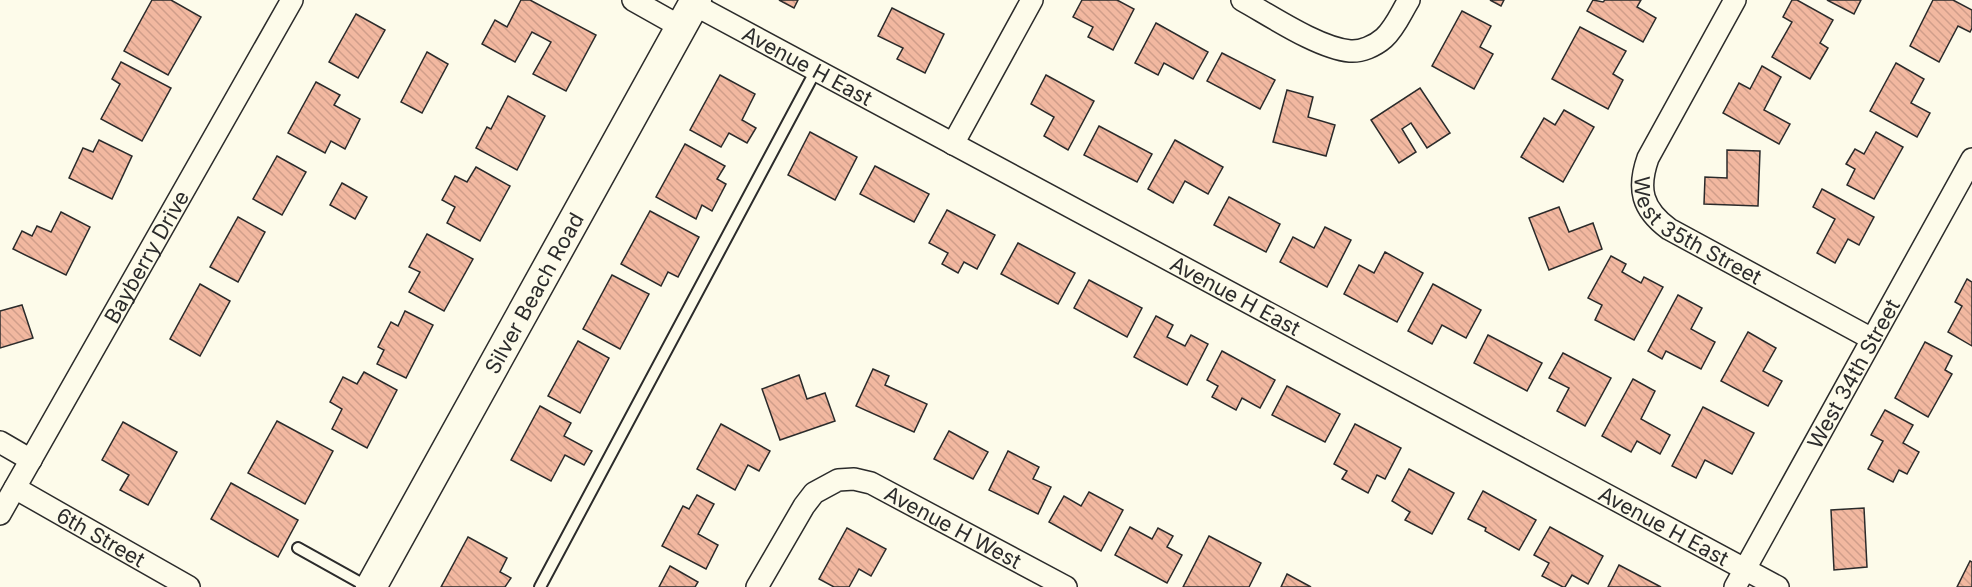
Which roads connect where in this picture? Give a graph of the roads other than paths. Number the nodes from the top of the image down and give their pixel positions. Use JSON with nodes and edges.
{"nodes":[{"id":1,"x":292,"y":0,"type":"edge"},
{"id":2,"x":633,"y":0,"type":"edge"},
{"id":3,"x":1032,"y":0,"type":"edge"},
{"id":4,"x":1242,"y":0,"type":"edge"},
{"id":5,"x":1409,"y":0,"type":"edge"},
{"id":6,"x":1735,"y":0,"type":"edge"},
{"id":7,"x":690,"y":10,"type":"edge"},
{"id":8,"x":816,"y":70,"type":"junction"},
{"id":9,"x":953,"y":144,"type":"junction"},
{"id":10,"x":1972,"y":159,"type":"edge"},
{"id":11,"x":1872,"y":339,"type":"junction"},
{"id":12,"x":0,"y":442,"type":"edge"},
{"id":13,"x":31,"y":460,"type":"junction"},
{"id":14,"x":15,"y":488,"type":"junction"},
{"id":15,"x":0,"y":514,"type":"edge"},
{"id":16,"x":298,"y":548,"type":"dead end"},
{"id":17,"x":1740,"y":578,"type":"edge"},
{"id":18,"x":189,"y":587,"type":"edge"},
{"id":19,"x":370,"y":587,"type":"edge"},
{"id":20,"x":540,"y":587,"type":"edge"},
{"id":21,"x":757,"y":587,"type":"edge"},
{"id":22,"x":1066,"y":587,"type":"edge"},
{"id":23,"x":1778,"y":587,"type":"edge"}],
"edges":[{"from":1,"to":13,"type":"street","name":"Bayberry Drive"},
{"from":2,"to":7,"type":"street","name":"Avenue H East"},
{"from":3,"to":9,"type":"street"},
{"from":4,"to":5,"type":"street"},
{"from":6,"to":11,"type":"street","name":"West 35th Street"},
{"from":7,"to":8,"type":"street","name":"Avenue H East"},
{"from":7,"to":19,"type":"street","name":"Silver Beach Road"},
{"from":8,"to":9,"type":"street","name":"Avenue H East"},
{"from":8,"to":20,"type":"lane"},
{"from":9,"to":17,"type":"street","name":"Avenue H East"},
{"from":10,"to":11,"type":"street","name":"West 34th Street"},
{"from":11,"to":17,"type":"street","name":"West 34th Street"},
{"from":12,"to":13,"type":"street"},
{"from":13,"to":14,"type":"street","name":"Bayberry Drive"},
{"from":14,"to":15,"type":"street","name":"Bayberry Drive"},
{"from":14,"to":18,"type":"street","name":"6th Street"},
{"from":16,"to":19,"type":"lane"},
{"from":17,"to":23,"type":"street","name":"Avenue H East"},
{"from":21,"to":22,"type":"street","name":"Avenue H West"}]}
